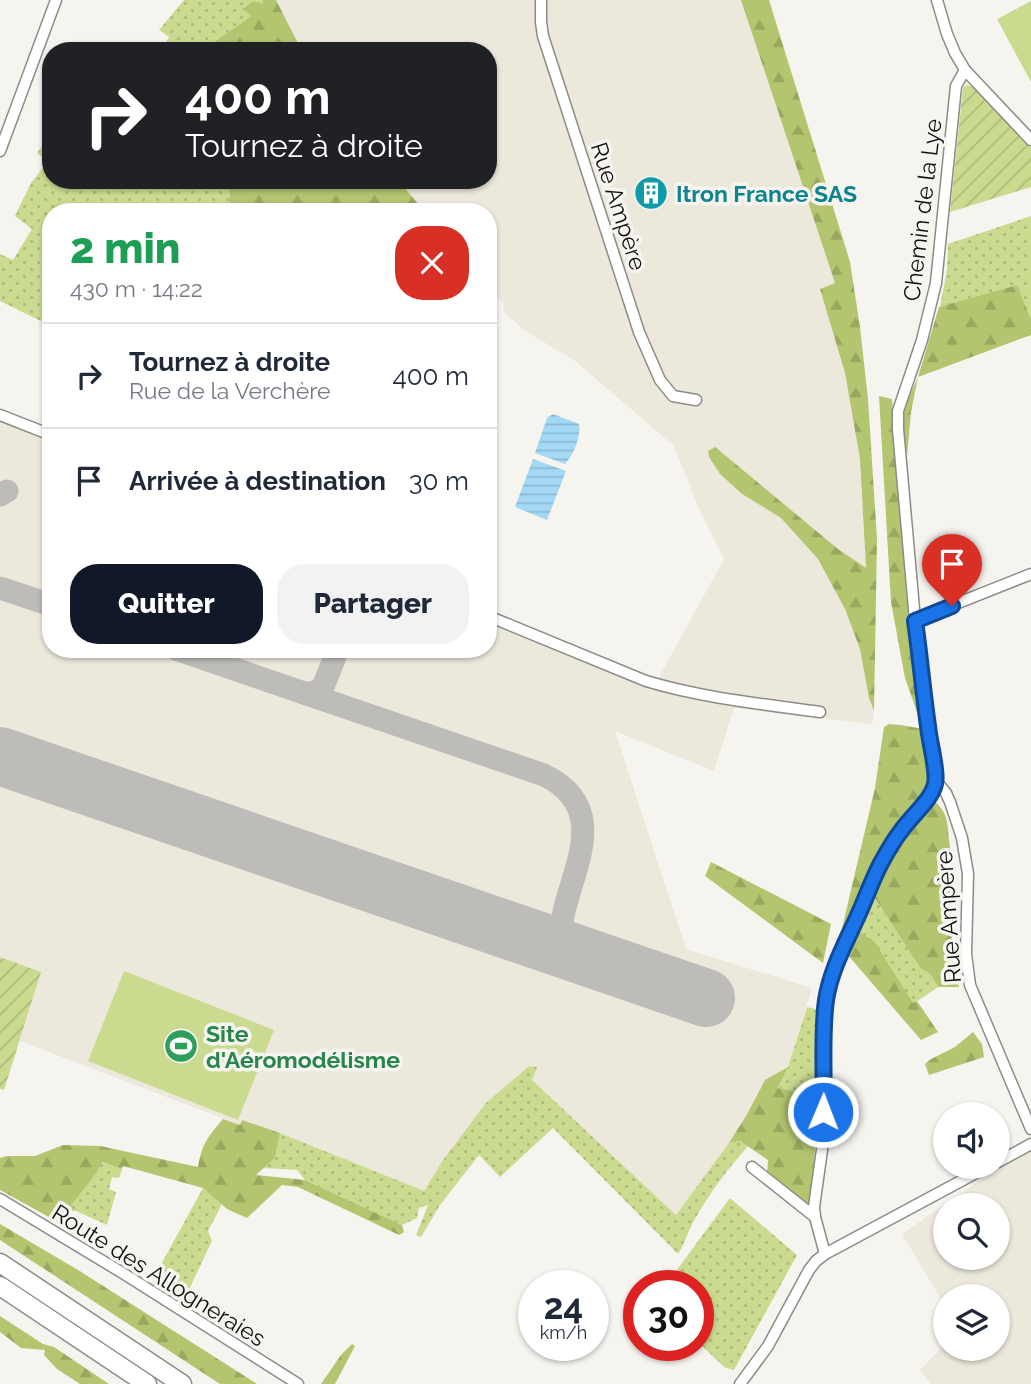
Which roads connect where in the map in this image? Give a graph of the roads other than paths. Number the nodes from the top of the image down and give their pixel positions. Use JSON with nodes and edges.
{"nodes":[{"id":1,"x":56,"y":0,"type":"edge"},
{"id":2,"x":541,"y":0,"type":"edge"},
{"id":3,"x":937,"y":0,"type":"edge"},
{"id":4,"x":965,"y":70,"type":"junction"},
{"id":5,"x":1031,"y":140,"type":"edge"},
{"id":6,"x":0,"y":151,"type":"edge"},
{"id":7,"x":696,"y":400,"type":"dead end"},
{"id":8,"x":0,"y":415,"type":"edge"},
{"id":9,"x":42,"y":431,"type":"edge"},
{"id":10,"x":1031,"y":574,"type":"edge"},
{"id":11,"x":497,"y":620,"type":"edge"},
{"id":12,"x":915,"y":621,"type":"junction"},
{"id":13,"x":820,"y":712,"type":"dead end"},
{"id":14,"x":936,"y":781,"type":"junction"},
{"id":15,"x":1031,"y":1129,"type":"edge"},
{"id":16,"x":1031,"y":1144,"type":"edge"},
{"id":17,"x":1010,"y":1155,"type":"edge"},
{"id":18,"x":752,"y":1167,"type":"dead end"},
{"id":19,"x":965,"y":1179,"type":"edge"},
{"id":20,"x":0,"y":1199,"type":"edge"},
{"id":21,"x":815,"y":1217,"type":"junction"},
{"id":22,"x":825,"y":1254,"type":"junction"},
{"id":23,"x":0,"y":1264,"type":"edge"},
{"id":24,"x":0,"y":1286,"type":"edge"},
{"id":25,"x":147,"y":1384,"type":"edge"},
{"id":26,"x":182,"y":1384,"type":"edge"},
{"id":27,"x":298,"y":1384,"type":"edge"},
{"id":28,"x":740,"y":1384,"type":"edge"}],
"edges":[{"from":1,"to":6,"type":"street"},
{"from":2,"to":7,"type":"street","name":"Rue Ampère"},
{"from":3,"to":4,"type":"street"},
{"from":4,"to":5,"type":"street"},
{"from":4,"to":12,"type":"street","name":"Chemin de la Lye"},
{"from":8,"to":9,"type":"street"},
{"from":10,"to":12,"type":"street"},
{"from":11,"to":13,"type":"street"},
{"from":12,"to":14,"type":"street","name":"Chemin de la Lye"},
{"from":14,"to":15,"type":"street","name":"Rue Ampère"},
{"from":14,"to":21,"type":"street"},
{"from":16,"to":17,"type":"street"},
{"from":18,"to":21,"type":"street"},
{"from":19,"to":22,"type":"street"},
{"from":20,"to":27,"type":"street","name":"Route des Allogneraies"},
{"from":21,"to":22,"type":"street"},
{"from":22,"to":28,"type":"street"},
{"from":23,"to":26,"type":"highway"},
{"from":24,"to":25,"type":"highway"}]}
